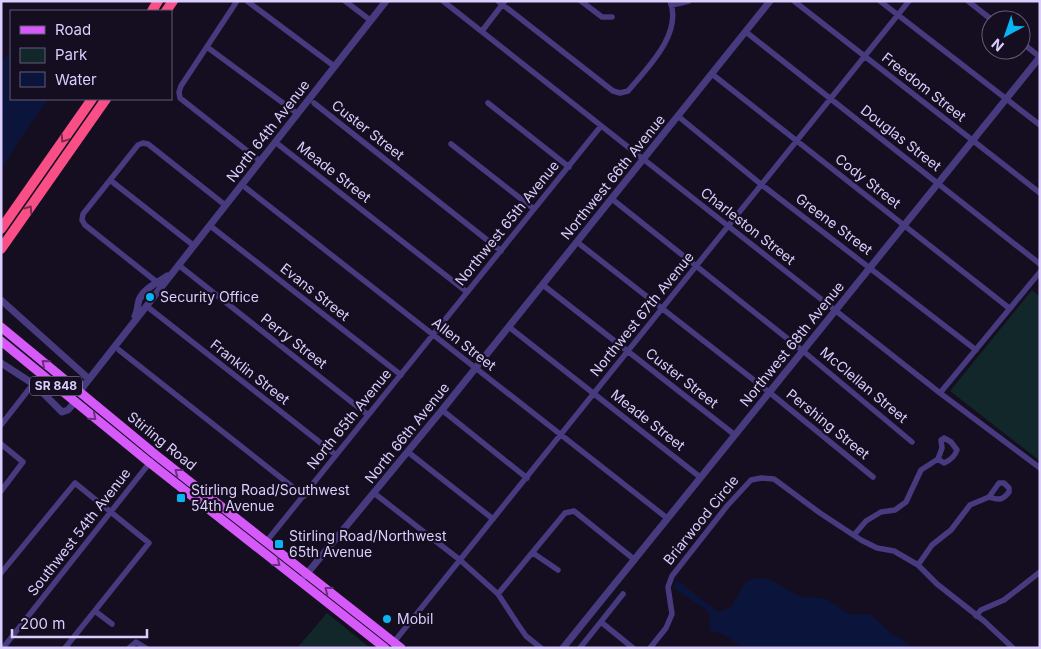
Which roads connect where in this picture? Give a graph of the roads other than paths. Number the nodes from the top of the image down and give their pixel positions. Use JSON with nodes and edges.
{"nodes":[{"id":1,"x":237,"y":1,"type":"edge"},
{"id":2,"x":247,"y":1,"type":"edge"},
{"id":3,"x":345,"y":1,"type":"edge"},
{"id":4,"x":386,"y":1,"type":"edge"},
{"id":5,"x":443,"y":1,"type":"edge"},
{"id":6,"x":581,"y":1,"type":"edge"},
{"id":7,"x":689,"y":1,"type":"edge"},
{"id":8,"x":770,"y":1,"type":"edge"},
{"id":9,"x":794,"y":1,"type":"edge"},
{"id":10,"x":880,"y":1,"type":"edge"},
{"id":11,"x":909,"y":1,"type":"edge"},
{"id":12,"x":968,"y":1,"type":"edge"},
{"id":13,"x":502,"y":3,"type":"edge"},
{"id":14,"x":671,"y":3,"type":"edge"},
{"id":15,"x":981,"y":11,"type":"edge"},
{"id":16,"x":897,"y":15,"type":"junction"},
{"id":17,"x":612,"y":17,"type":"dead end"},
{"id":18,"x":370,"y":20,"type":"junction"},
{"id":19,"x":482,"y":31,"type":"junction"},
{"id":20,"x":746,"y":32,"type":"junction"},
{"id":21,"x":207,"y":47,"type":"junction"},
{"id":22,"x":864,"y":56,"type":"junction"},
{"id":23,"x":1040,"y":57,"type":"edge"},
{"id":24,"x":334,"y":66,"type":"junction"},
{"id":25,"x":712,"y":74,"type":"junction"},
{"id":26,"x":830,"y":99,"type":"junction"},
{"id":27,"x":1006,"y":99,"type":"junction"},
{"id":28,"x":91,"y":100,"type":"edge"},
{"id":29,"x":105,"y":100,"type":"edge"},
{"id":30,"x":314,"y":103,"type":"dead end"},
{"id":31,"x":488,"y":103,"type":"dead end"},
{"id":32,"x":298,"y":114,"type":"junction"},
{"id":33,"x":678,"y":116,"type":"junction"},
{"id":34,"x":1040,"y":125,"type":"edge"},
{"id":35,"x":601,"y":126,"type":"junction"},
{"id":36,"x":972,"y":140,"type":"junction"},
{"id":37,"x":796,"y":142,"type":"junction"},
{"id":38,"x":451,"y":144,"type":"dead end"},
{"id":39,"x":279,"y":145,"type":"dead end"},
{"id":40,"x":644,"y":159,"type":"junction"},
{"id":41,"x":260,"y":161,"type":"junction"},
{"id":42,"x":569,"y":167,"type":"junction"},
{"id":43,"x":110,"y":180,"type":"junction"},
{"id":44,"x":938,"y":183,"type":"junction"},
{"id":45,"x":762,"y":185,"type":"junction"},
{"id":46,"x":246,"y":188,"type":"dead end"},
{"id":47,"x":1040,"y":193,"type":"edge"},
{"id":48,"x":612,"y":199,"type":"junction"},
{"id":49,"x":225,"y":206,"type":"junction"},
{"id":50,"x":534,"y":209,"type":"junction"},
{"id":51,"x":904,"y":225,"type":"junction"},
{"id":52,"x":729,"y":227,"type":"junction"},
{"id":53,"x":213,"y":228,"type":"dead end"},
{"id":54,"x":1,"y":229,"type":"edge"},
{"id":55,"x":577,"y":242,"type":"junction"},
{"id":56,"x":193,"y":245,"type":"junction"},
{"id":57,"x":1,"y":249,"type":"edge"},
{"id":58,"x":501,"y":251,"type":"junction"},
{"id":59,"x":1040,"y":264,"type":"edge"},
{"id":60,"x":181,"y":267,"type":"dead end"},
{"id":61,"x":696,"y":267,"type":"junction"},
{"id":62,"x":870,"y":267,"type":"junction"},
{"id":63,"x":1040,"y":272,"type":"edge"},
{"id":64,"x":160,"y":285,"type":"junction"},
{"id":65,"x":543,"y":285,"type":"junction"},
{"id":66,"x":467,"y":292,"type":"junction"},
{"id":67,"x":1,"y":300,"type":"edge"},
{"id":68,"x":149,"y":308,"type":"dead end"},
{"id":69,"x":1009,"y":308,"type":"junction"},
{"id":70,"x":662,"y":309,"type":"junction"},
{"id":71,"x":835,"y":310,"type":"junction"},
{"id":72,"x":509,"y":326,"type":"junction"},
{"id":73,"x":1,"y":327,"type":"edge"},
{"id":74,"x":433,"y":335,"type":"junction"},
{"id":75,"x":1,"y":341,"type":"edge"},
{"id":76,"x":119,"y":350,"type":"dead end"},
{"id":77,"x":976,"y":350,"type":"junction"},
{"id":78,"x":803,"y":351,"type":"junction"},
{"id":79,"x":628,"y":352,"type":"junction"},
{"id":80,"x":1,"y":363,"type":"edge"},
{"id":81,"x":476,"y":368,"type":"junction"},
{"id":82,"x":400,"y":375,"type":"junction"},
{"id":83,"x":89,"y":379,"type":"junction"},
{"id":84,"x":33,"y":384,"type":"junction"},
{"id":85,"x":79,"y":392,"type":"junction"},
{"id":86,"x":769,"y":392,"type":"junction"},
{"id":87,"x":940,"y":393,"type":"junction"},
{"id":88,"x":594,"y":394,"type":"junction"},
{"id":89,"x":75,"y":402,"type":"junction"},
{"id":90,"x":442,"y":410,"type":"junction"},
{"id":91,"x":368,"y":415,"type":"junction"},
{"id":92,"x":1,"y":425,"type":"edge"},
{"id":93,"x":735,"y":435,"type":"junction"},
{"id":94,"x":560,"y":436,"type":"junction"},
{"id":95,"x":912,"y":442,"type":"dead end"},
{"id":96,"x":1,"y":444,"type":"edge"},
{"id":97,"x":408,"y":452,"type":"junction"},
{"id":98,"x":156,"y":455,"type":"junction"},
{"id":99,"x":336,"y":455,"type":"junction"},
{"id":100,"x":938,"y":459,"type":"dead end"},
{"id":101,"x":150,"y":463,"type":"junction"},
{"id":102,"x":1040,"y":468,"type":"edge"},
{"id":103,"x":700,"y":477,"type":"junction"},
{"id":104,"x":873,"y":477,"type":"dead end"},
{"id":105,"x":526,"y":478,"type":"junction"},
{"id":106,"x":1,"y":491,"type":"edge"},
{"id":107,"x":374,"y":493,"type":"junction"},
{"id":108,"x":304,"y":496,"type":"junction"},
{"id":109,"x":989,"y":497,"type":"dead end"},
{"id":110,"x":111,"y":513,"type":"junction"},
{"id":111,"x":668,"y":518,"type":"junction"},
{"id":112,"x":493,"y":519,"type":"junction"},
{"id":113,"x":854,"y":535,"type":"junction"},
{"id":114,"x":266,"y":542,"type":"junction"},
{"id":115,"x":533,"y":553,"type":"junction"},
{"id":116,"x":460,"y":560,"type":"junction"},
{"id":117,"x":635,"y":560,"type":"junction"},
{"id":118,"x":918,"y":565,"type":"junction"},
{"id":119,"x":558,"y":570,"type":"dead end"},
{"id":120,"x":1040,"y":572,"type":"edge"},
{"id":121,"x":1,"y":573,"type":"edge"},
{"id":122,"x":308,"y":574,"type":"junction"},
{"id":123,"x":301,"y":582,"type":"junction"},
{"id":124,"x":498,"y":594,"type":"junction"},
{"id":125,"x":623,"y":594,"type":"dead end"},
{"id":126,"x":95,"y":610,"type":"junction"},
{"id":127,"x":976,"y":616,"type":"junction"},
{"id":128,"x":601,"y":622,"type":"junction"},
{"id":129,"x":112,"y":624,"type":"dead end"},
{"id":130,"x":359,"y":627,"type":"junction"},
{"id":131,"x":397,"y":646,"type":"edge"},
{"id":132,"x":3,"y":648,"type":"edge"},
{"id":133,"x":65,"y":648,"type":"edge"},
{"id":134,"x":129,"y":648,"type":"edge"},
{"id":135,"x":146,"y":648,"type":"edge"},
{"id":136,"x":385,"y":648,"type":"edge"},
{"id":137,"x":541,"y":648,"type":"edge"},
{"id":138,"x":563,"y":648,"type":"edge"},
{"id":139,"x":580,"y":648,"type":"edge"},
{"id":140,"x":633,"y":648,"type":"edge"},
{"id":141,"x":650,"y":648,"type":"edge"},
{"id":142,"x":1013,"y":648,"type":"edge"}],
"edges":[{"from":1,"to":21,"type":"street"},
{"from":2,"to":24,"type":"street"},
{"from":3,"to":18,"type":"street"},
{"from":4,"to":18,"type":"street","name":"North 64th Avenue"},
{"from":5,"to":19,"type":"street","name":"Charleston Street"},
{"from":6,"to":17,"type":"street"},
{"from":7,"to":14,"type":"street"},
{"from":8,"to":20,"type":"street","name":"Northwest 66th Avenue"},
{"from":9,"to":22,"type":"street","name":"Freedom Street"},
{"from":10,"to":16,"type":"street"},
{"from":11,"to":16,"type":"street","name":"Northwest 67th Avenue"},
{"from":12,"to":15,"type":"street"},
{"from":13,"to":14,"type":"street"},
{"from":13,"to":19,"type":"street"},
{"from":16,"to":22,"type":"street","name":"Northwest 67th Avenue"},
{"from":16,"to":27,"type":"street"},
{"from":18,"to":24,"type":"street","name":"North 64th Avenue"},
{"from":19,"to":35,"type":"street","name":"Charleston Street"},
{"from":20,"to":25,"type":"street","name":"Northwest 66th Avenue"},
{"from":20,"to":26,"type":"street","name":"Douglas Street"},
{"from":21,"to":32,"type":"street"},
{"from":21,"to":41,"type":"street"},
{"from":22,"to":26,"type":"street","name":"Northwest 67th Avenue"},
{"from":22,"to":36,"type":"street","name":"Freedom Street"},
{"from":23,"to":27,"type":"street","name":"Northwest 68th Avenue"},
{"from":24,"to":32,"type":"street","name":"North 64th Avenue"},
{"from":25,"to":33,"type":"street","name":"Northwest 66th Avenue"},
{"from":25,"to":37,"type":"street","name":"Cody Street"},
{"from":26,"to":37,"type":"street","name":"Northwest 67th Avenue"},
{"from":26,"to":44,"type":"street","name":"Douglas Street"},
{"from":27,"to":34,"type":"street"},
{"from":27,"to":36,"type":"street","name":"Northwest 68th Avenue"},
{"from":28,"to":54,"type":"highway","one_way":true},
{"from":57,"to":29,"type":"highway","one_way":true},
{"from":30,"to":58,"type":"street","name":"Custer Street"},
{"from":31,"to":42,"type":"street"},
{"from":32,"to":41,"type":"street","name":"North 64th Avenue"},
{"from":33,"to":40,"type":"street","name":"Northwest 66th Avenue"},
{"from":33,"to":45,"type":"street","name":"Greene Street"},
{"from":35,"to":40,"type":"street","name":"Charleston Street"},
{"from":35,"to":42,"type":"street","name":"Northwest 65th Avenue"},
{"from":36,"to":44,"type":"street","name":"Northwest 68th Avenue"},
{"from":36,"to":47,"type":"street","name":"Freedom Street"},
{"from":37,"to":45,"type":"street","name":"Northwest 67th Avenue"},
{"from":37,"to":51,"type":"street","name":"Cody Street"},
{"from":38,"to":50,"type":"street"},
{"from":39,"to":66,"type":"street","name":"Meade Street"},
{"from":40,"to":48,"type":"street","name":"Northwest 66th Avenue"},
{"from":40,"to":52,"type":"street","name":"Charleston Street"},
{"from":41,"to":49,"type":"street","name":"North 64th Avenue"},
{"from":42,"to":50,"type":"street","name":"Northwest 65th Avenue"},
{"from":43,"to":49,"type":"street"},
{"from":43,"to":56,"type":"street"},
{"from":43,"to":64,"type":"street"},
{"from":44,"to":51,"type":"street","name":"Northwest 68th Avenue"},
{"from":44,"to":59,"type":"street","name":"Douglas Street"},
{"from":45,"to":52,"type":"street","name":"Northwest 67th Avenue"},
{"from":45,"to":62,"type":"street","name":"Greene Street"},
{"from":46,"to":74,"type":"street","name":"Allen Street"},
{"from":48,"to":55,"type":"street","name":"Northwest 66th Avenue"},
{"from":48,"to":61,"type":"street","name":"McClellan Street"},
{"from":49,"to":56,"type":"street","name":"North 64th Avenue"},
{"from":50,"to":58,"type":"street","name":"Northwest 65th Avenue"},
{"from":51,"to":62,"type":"street","name":"Northwest 68th Avenue"},
{"from":51,"to":69,"type":"street","name":"Cody Street"},
{"from":52,"to":61,"type":"street","name":"Northwest 67th Avenue"},
{"from":52,"to":71,"type":"street","name":"Charleston Street"},
{"from":53,"to":82,"type":"street","name":"Evans Street"},
{"from":55,"to":65,"type":"street","name":"Northwest 66th Avenue"},
{"from":55,"to":70,"type":"street","name":"Pershing Street"},
{"from":56,"to":64,"type":"street","name":"North 64th Avenue"},
{"from":58,"to":66,"type":"street","name":"Northwest 65th Avenue"},
{"from":60,"to":91,"type":"street","name":"Perry Street"},
{"from":61,"to":70,"type":"street","name":"Northwest 67th Avenue"},
{"from":61,"to":78,"type":"street","name":"McClellan Street"},
{"from":62,"to":71,"type":"street","name":"Northwest 68th Avenue"},
{"from":62,"to":77,"type":"street","name":"Greene Street"},
{"from":63,"to":69,"type":"street"},
{"from":64,"to":83,"type":"street","name":"North 64th Avenue"},
{"from":65,"to":72,"type":"street","name":"Northwest 66th Avenue"},
{"from":65,"to":79,"type":"street","name":"Custer Street"},
{"from":66,"to":74,"type":"street","name":"Northwest 65th Avenue"},
{"from":67,"to":83,"type":"street"},
{"from":68,"to":99,"type":"street","name":"Franklin Street"},
{"from":69,"to":77,"type":"street"},
{"from":70,"to":79,"type":"street","name":"Northwest 67th Avenue"},
{"from":70,"to":86,"type":"street","name":"Pershing Street"},
{"from":71,"to":78,"type":"street","name":"Northwest 68th Avenue"},
{"from":71,"to":87,"type":"street","name":"Charleston Street"},
{"from":72,"to":81,"type":"street","name":"Northwest 66th Avenue"},
{"from":72,"to":88,"type":"street","name":"Meade Street"},
{"from":85,"to":73,"type":"main road","name":"Stirling Road","number":"SR 848","one_way":true},
{"from":74,"to":81,"type":"street","name":"Allen Street"},
{"from":74,"to":82,"type":"street","name":"North 65th Avenue"},
{"from":75,"to":89,"type":"main road","name":"Stirling Road","number":"SR 848"},
{"from":76,"to":108,"type":"street"},
{"from":77,"to":87,"type":"street"},
{"from":78,"to":86,"type":"street","name":"Northwest 68th Avenue"},
{"from":78,"to":95,"type":"street","name":"McClellan Street"},
{"from":79,"to":88,"type":"street","name":"Northwest 67th Avenue"},
{"from":79,"to":93,"type":"street","name":"Custer Street"},
{"from":80,"to":84,"type":"street"},
{"from":81,"to":90,"type":"street","name":"North 66th Avenue"},
{"from":81,"to":94,"type":"street","name":"Allen Street"},
{"from":82,"to":91,"type":"street","name":"North 65th Avenue"},
{"from":83,"to":85,"type":"street","name":"North 64th Avenue"},
{"from":84,"to":89,"type":"street"},
{"from":84,"to":92,"type":"street"},
{"from":85,"to":98,"type":"main road","name":"Stirling Road","number":"SR 848"},
{"from":86,"to":93,"type":"street","name":"Northwest 68th Avenue"},
{"from":86,"to":104,"type":"street","name":"Pershing Street"},
{"from":87,"to":102,"type":"street","name":"Charleston Street"},
{"from":88,"to":94,"type":"street","name":"Northwest 67th Avenue"},
{"from":88,"to":103,"type":"street","name":"Meade Street"},
{"from":89,"to":101,"type":"main road","name":"Stirling Road","number":"SR 848","one_way":true},
{"from":90,"to":97,"type":"street","name":"North 66th Avenue"},
{"from":90,"to":105,"type":"street"},
{"from":91,"to":99,"type":"street","name":"North 65th Avenue"},
{"from":93,"to":103,"type":"street","name":"Northwest 68th Avenue"},
{"from":94,"to":105,"type":"street","name":"Northwest 67th Avenue"},
{"from":94,"to":111,"type":"street","name":"Allen Street"},
{"from":96,"to":106,"type":"street"},
{"from":97,"to":107,"type":"street","name":"North 66th Avenue"},
{"from":97,"to":112,"type":"street"},
{"from":98,"to":101,"type":"street","name":"Southwest 54th Avenue"},
{"from":114,"to":98,"type":"main road","name":"Stirling Road","number":"SR 848","one_way":true},
{"from":99,"to":108,"type":"street","name":"North 65th Avenue"},
{"from":100,"to":113,"type":"street"},
{"from":101,"to":110,"type":"street","name":"Southwest 54th Avenue"},
{"from":101,"to":123,"type":"main road","name":"Stirling Road","number":"SR 848","one_way":true},
{"from":103,"to":111,"type":"street","name":"Northwest 68th Avenue"},
{"from":105,"to":112,"type":"street","name":"Northwest 67th Avenue"},
{"from":107,"to":116,"type":"street"},
{"from":107,"to":122,"type":"street","name":"North 66th Avenue"},
{"from":108,"to":114,"type":"street","name":"North 65th Avenue"},
{"from":109,"to":118,"type":"street"},
{"from":110,"to":121,"type":"street"},
{"from":110,"to":126,"type":"street"},
{"from":110,"to":132,"type":"street","name":"Southwest 54th Avenue"},
{"from":111,"to":117,"type":"street","name":"Northwest 68th Avenue"},
{"from":112,"to":116,"type":"street","name":"Northwest 67th Avenue"},
{"from":113,"to":118,"type":"street","name":"Briarwood Circle"},
{"from":113,"to":141,"type":"street","name":"Briarwood Circle"},
{"from":114,"to":122,"type":"main road","name":"Stirling Road","number":"SR 848"},
{"from":115,"to":117,"type":"street"},
{"from":115,"to":119,"type":"street"},
{"from":115,"to":124,"type":"street"},
{"from":116,"to":124,"type":"street"},
{"from":116,"to":131,"type":"street","name":"Northwest 67th Avenue"},
{"from":117,"to":138,"type":"street","name":"Northwest 68th Avenue"},
{"from":118,"to":127,"type":"street","name":"Briarwood Circle"},
{"from":120,"to":127,"type":"street"},
{"from":122,"to":123,"type":"street","name":"North 66th Avenue"},
{"from":131,"to":122,"type":"main road","name":"Stirling Road","number":"SR 848","one_way":true},
{"from":123,"to":130,"type":"main road","name":"Stirling Road","number":"SR 848"},
{"from":124,"to":137,"type":"street"},
{"from":125,"to":128,"type":"street"},
{"from":126,"to":129,"type":"street"},
{"from":126,"to":133,"type":"street"},
{"from":127,"to":142,"type":"street","name":"Briarwood Circle"},
{"from":128,"to":139,"type":"street"},
{"from":128,"to":140,"type":"street"},
{"from":130,"to":131,"type":"main road"},
{"from":130,"to":136,"type":"main road","name":"Stirling Road","number":"SR 848"},
{"from":134,"to":135,"type":"street"}]}
